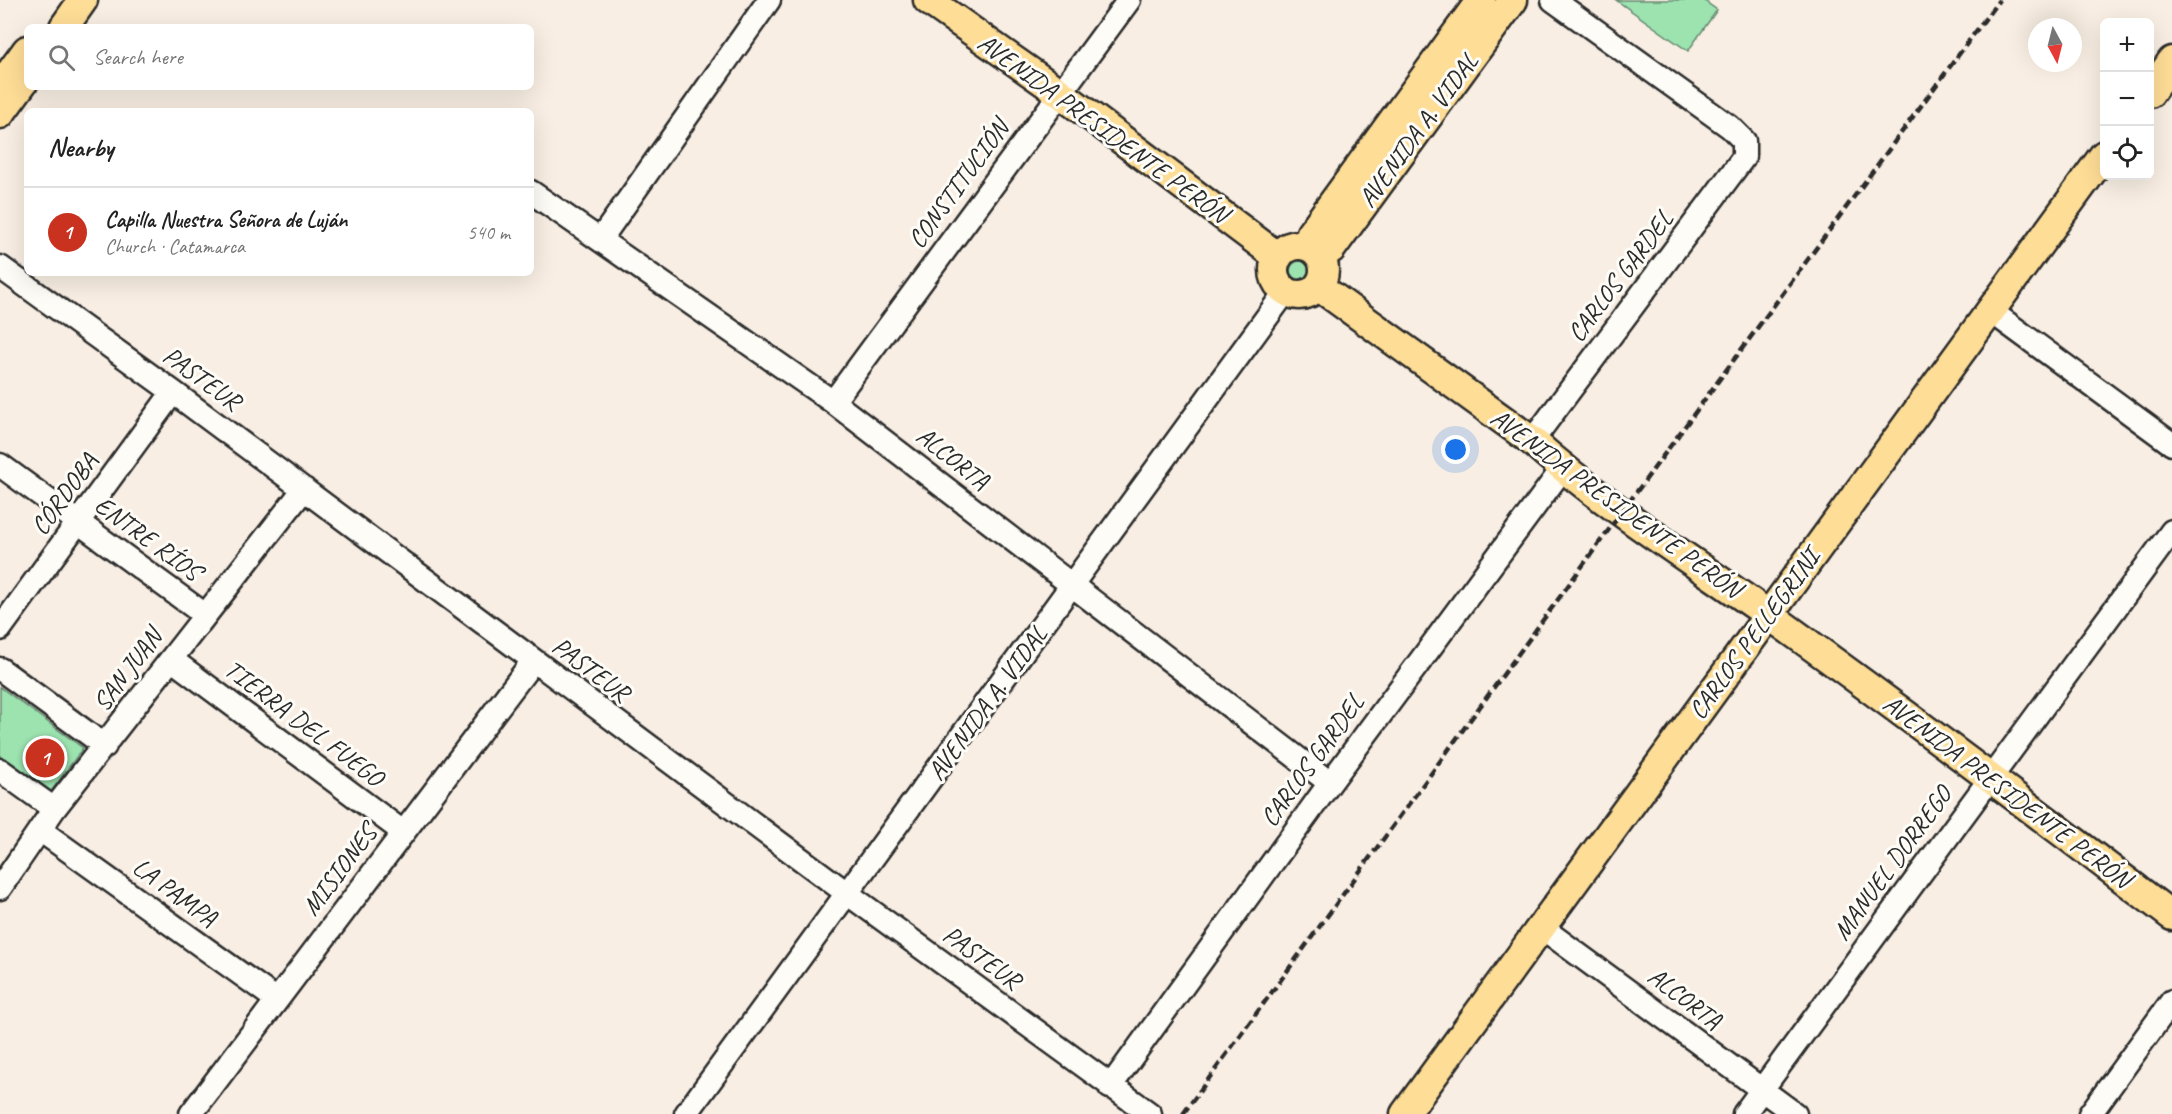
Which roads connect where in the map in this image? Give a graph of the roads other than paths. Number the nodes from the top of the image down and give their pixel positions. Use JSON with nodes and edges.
{"nodes":[{"id":1,"x":63,"y":0,"type":"edge"},
{"id":2,"x":83,"y":0,"type":"edge"},
{"id":3,"x":769,"y":0,"type":"edge"},
{"id":4,"x":928,"y":0,"type":"edge"},
{"id":5,"x":1129,"y":0,"type":"edge"},
{"id":6,"x":1481,"y":0,"type":"edge"},
{"id":7,"x":1513,"y":0,"type":"edge"},
{"id":8,"x":1553,"y":0,"type":"edge"},
{"id":9,"x":46,"y":24,"type":"edge"},
{"id":10,"x":66,"y":24,"type":"edge"},
{"id":11,"x":24,"y":54,"type":"edge"},
{"id":12,"x":2172,"y":61,"type":"edge"},
{"id":13,"x":24,"y":81,"type":"edge"},
{"id":14,"x":0,"y":87,"type":"edge"},
{"id":15,"x":2154,"y":87,"type":"edge"},
{"id":16,"x":1060,"y":93,"type":"junction"},
{"id":17,"x":0,"y":114,"type":"edge"},
{"id":18,"x":2100,"y":161,"type":"edge"},
{"id":19,"x":534,"y":194,"type":"edge"},
{"id":20,"x":600,"y":240,"type":"junction"},
{"id":21,"x":1313,"y":251,"type":"junction"},
{"id":22,"x":1278,"y":257,"type":"junction"},
{"id":23,"x":0,"y":267,"type":"edge"},
{"id":24,"x":1318,"y":286,"type":"junction"},
{"id":25,"x":1286,"y":291,"type":"junction"},
{"id":26,"x":1992,"y":312,"type":"junction"},
{"id":27,"x":173,"y":392,"type":"junction"},
{"id":28,"x":833,"y":402,"type":"junction"},
{"id":29,"x":1533,"y":441,"type":"junction"},
{"id":30,"x":2172,"y":444,"type":"edge"},
{"id":31,"x":0,"y":465,"type":"edge"},
{"id":32,"x":1563,"y":468,"type":"junction"},
{"id":33,"x":304,"y":489,"type":"junction"},
{"id":34,"x":78,"y":522,"type":"junction"},
{"id":35,"x":2172,"y":531,"type":"edge"},
{"id":36,"x":1072,"y":586,"type":"junction"},
{"id":37,"x":205,"y":615,"type":"junction"},
{"id":38,"x":1768,"y":615,"type":"junction"},
{"id":39,"x":0,"y":629,"type":"edge"},
{"id":40,"x":171,"y":659,"type":"junction"},
{"id":41,"x":533,"y":661,"type":"junction"},
{"id":42,"x":0,"y":669,"type":"edge"},
{"id":43,"x":105,"y":746,"type":"junction"},
{"id":44,"x":0,"y":770,"type":"edge"},
{"id":45,"x":1990,"y":777,"type":"junction"},
{"id":46,"x":1330,"y":783,"type":"junction"},
{"id":47,"x":54,"y":809,"type":"junction"},
{"id":48,"x":40,"y":830,"type":"junction"},
{"id":49,"x":403,"y":832,"type":"junction"},
{"id":50,"x":0,"y":888,"type":"edge"},
{"id":51,"x":848,"y":894,"type":"junction"},
{"id":52,"x":2172,"y":916,"type":"edge"},
{"id":53,"x":1541,"y":927,"type":"junction"},
{"id":54,"x":277,"y":1000,"type":"junction"},
{"id":55,"x":2172,"y":1001,"type":"edge"},
{"id":56,"x":1110,"y":1087,"type":"junction"},
{"id":57,"x":1762,"y":1090,"type":"junction"},
{"id":58,"x":191,"y":1114,"type":"edge"},
{"id":59,"x":687,"y":1114,"type":"edge"},
{"id":60,"x":1150,"y":1114,"type":"edge"},
{"id":61,"x":1405,"y":1114,"type":"edge"},
{"id":62,"x":1744,"y":1114,"type":"edge"},
{"id":63,"x":1795,"y":1114,"type":"edge"},
{"id":64,"x":2090,"y":1114,"type":"edge"}],
"edges":[{"from":1,"to":9,"type":"main road"},
{"from":2,"to":10,"type":"main road"},
{"from":3,"to":20,"type":"street"},
{"from":4,"to":16,"type":"main road","name":"AVENIDA PRESIDENTE PERÓN"},
{"from":5,"to":16,"type":"street","name":"CONSTITUCIÓN"},
{"from":6,"to":21,"type":"main road","name":"AVENIDA A. VIDAL"},
{"from":7,"to":21,"type":"main road","name":"AVENIDA A. VIDAL"},
{"from":8,"to":29,"type":"street","name":"CARLOS GARDEL"},
{"from":11,"to":14,"type":"main road"},
{"from":12,"to":15,"type":"main road"},
{"from":13,"to":17,"type":"main road"},
{"from":16,"to":22,"type":"main road","name":"AVENIDA PRESIDENTE PERÓN"},
{"from":16,"to":28,"type":"street","name":"CONSTITUCIÓN"},
{"from":18,"to":26,"type":"main road","name":"CARLOS PELLEGRINI"},
{"from":19,"to":20,"type":"street","name":"ALCORTA"},
{"from":20,"to":28,"type":"street","name":"ALCORTA"},
{"from":21,"to":22,"type":"main road"},
{"from":21,"to":24,"type":"main road"},
{"from":22,"to":25,"type":"main road"},
{"from":23,"to":27,"type":"street","name":"PASTEUR"},
{"from":24,"to":25,"type":"main road"},
{"from":24,"to":29,"type":"main road","name":"AVENIDA PRESIDENTE PERÓN"},
{"from":25,"to":36,"type":"street","name":"AVENIDA A. VIDAL"},
{"from":26,"to":30,"type":"street"},
{"from":26,"to":38,"type":"main road","name":"CARLOS PELLEGRINI"},
{"from":27,"to":33,"type":"street","name":"PASTEUR"},
{"from":27,"to":34,"type":"street","name":"CÓRDOBA"},
{"from":28,"to":36,"type":"street","name":"ALCORTA"},
{"from":29,"to":32,"type":"main road","name":"AVENIDA PRESIDENTE PERÓN"},
{"from":31,"to":34,"type":"street","name":"ENTRE RÍOS"},
{"from":32,"to":38,"type":"main road","name":"AVENIDA PRESIDENTE PERÓN"},
{"from":32,"to":46,"type":"street","name":"CARLOS GARDEL"},
{"from":33,"to":37,"type":"street","name":"SAN JUAN"},
{"from":33,"to":41,"type":"street","name":"PASTEUR"},
{"from":34,"to":37,"type":"street","name":"ENTRE RÍOS"},
{"from":34,"to":39,"type":"street","name":"CÓRDOBA"},
{"from":35,"to":45,"type":"street","name":"MANUEL DORREGO"},
{"from":36,"to":46,"type":"street","name":"ALCORTA"},
{"from":36,"to":51,"type":"street","name":"AVENIDA A. VIDAL"},
{"from":37,"to":40,"type":"street","name":"SAN JUAN"},
{"from":38,"to":45,"type":"main road","name":"AVENIDA PRESIDENTE PERÓN"},
{"from":38,"to":53,"type":"main road","name":"CARLOS PELLEGRINI"},
{"from":40,"to":43,"type":"street","name":"SAN JUAN"},
{"from":40,"to":49,"type":"street","name":"TIERRA DEL FUEGO"},
{"from":41,"to":49,"type":"street","name":"MISIONES"},
{"from":41,"to":51,"type":"street","name":"PASTEUR"},
{"from":42,"to":43,"type":"street"},
{"from":43,"to":47,"type":"street","name":"SAN JUAN"},
{"from":44,"to":47,"type":"street"},
{"from":45,"to":52,"type":"main road","name":"AVENIDA PRESIDENTE PERÓN"},
{"from":45,"to":57,"type":"street","name":"MANUEL DORREGO"},
{"from":46,"to":56,"type":"street","name":"CARLOS GARDEL"},
{"from":47,"to":48,"type":"street","name":"SAN JUAN"},
{"from":48,"to":50,"type":"street","name":"SAN JUAN"},
{"from":48,"to":54,"type":"street","name":"LA PAMPA"},
{"from":49,"to":54,"type":"street","name":"MISIONES"},
{"from":51,"to":56,"type":"street","name":"PASTEUR"},
{"from":51,"to":59,"type":"street","name":"AVENIDA A. VIDAL"},
{"from":53,"to":57,"type":"street","name":"ALCORTA"},
{"from":53,"to":61,"type":"main road","name":"CARLOS PELLEGRINI"},
{"from":54,"to":58,"type":"street","name":"MISIONES"},
{"from":55,"to":64,"type":"street"},
{"from":56,"to":60,"type":"street","name":"PASTEUR"},
{"from":57,"to":62,"type":"street","name":"MANUEL DORREGO"},
{"from":57,"to":63,"type":"street","name":"ALCORTA"}]}
